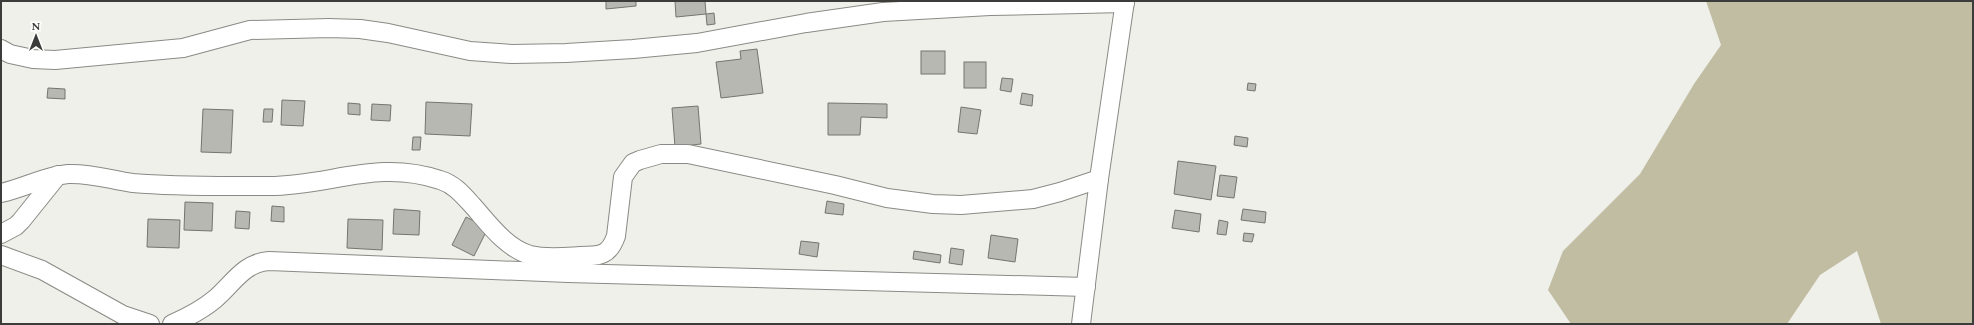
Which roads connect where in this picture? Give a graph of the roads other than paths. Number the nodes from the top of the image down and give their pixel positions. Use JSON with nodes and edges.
{"nodes":[{"id":1,"x":1125,"y":2,"type":"edge"},
{"id":2,"x":1,"y":49,"type":"edge"},
{"id":3,"x":58,"y":175,"type":"junction"},
{"id":4,"x":1099,"y":179,"type":"junction"},
{"id":5,"x":1,"y":193,"type":"edge"},
{"id":6,"x":1,"y":234,"type":"edge"},
{"id":7,"x":1,"y":255,"type":"edge"},
{"id":8,"x":1086,"y":287,"type":"junction"},
{"id":9,"x":150,"y":324,"type":"edge"},
{"id":10,"x":172,"y":324,"type":"edge"},
{"id":11,"x":1081,"y":324,"type":"edge"}],
"edges":[{"from":1,"to":2,"type":"street"},
{"from":1,"to":4,"type":"street"},
{"from":3,"to":4,"type":"street"},
{"from":3,"to":5,"type":"street"},
{"from":3,"to":6,"type":"street"},
{"from":4,"to":8,"type":"street"},
{"from":7,"to":9,"type":"street"},
{"from":8,"to":10,"type":"street"},
{"from":8,"to":11,"type":"street"}]}
